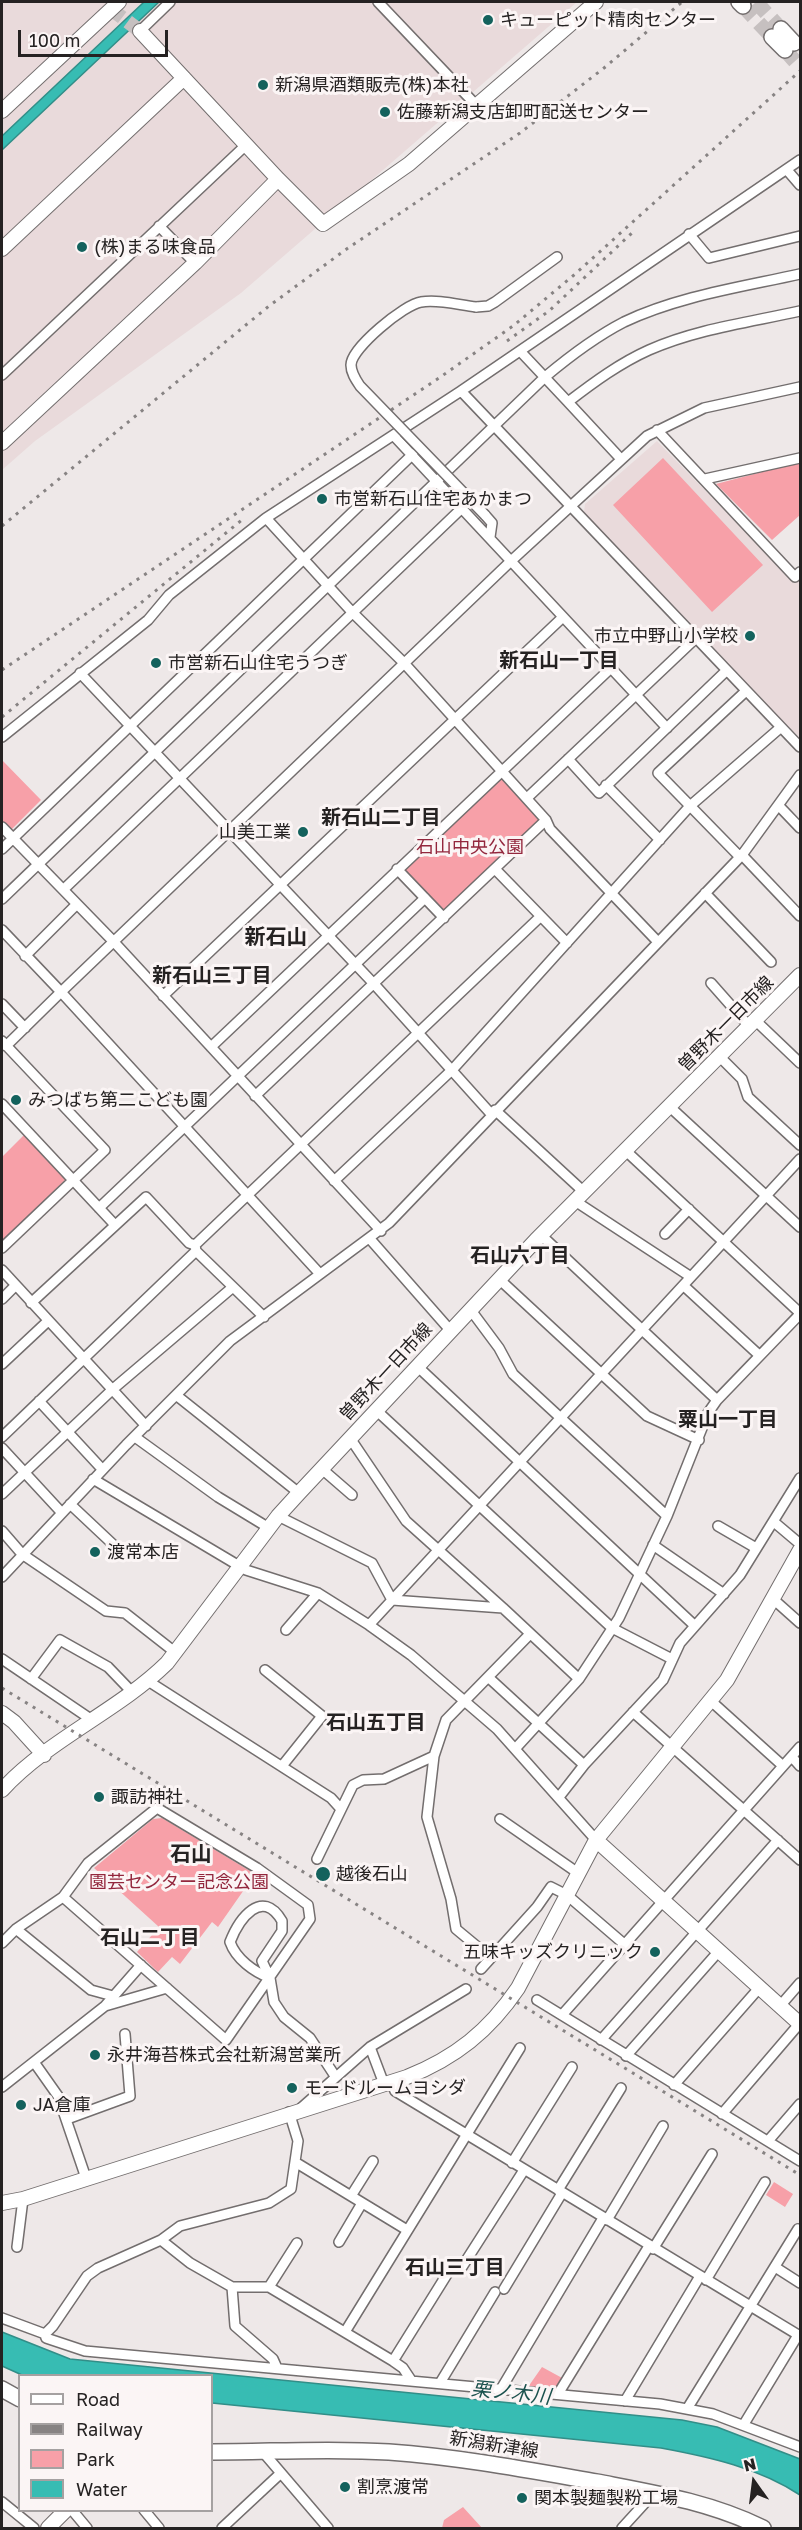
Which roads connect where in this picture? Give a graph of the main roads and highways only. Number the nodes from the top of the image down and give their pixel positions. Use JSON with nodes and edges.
{"nodes":[{"id":1,"x":777,"y":33,"type":"tunnel mouth"},
{"id":2,"x":790,"y":47,"type":"tunnel mouth"},
{"id":3,"x":2,"y":2389,"type":"edge"},
{"id":4,"x":18,"y":2398,"type":"edge"},
{"id":5,"x":213,"y":2452,"type":"edge"},
{"id":6,"x":763,"y":2529,"type":"edge"}],
"edges":[{"from":1,"to":2,"type":"main road"},
{"from":3,"to":4,"type":"main road"},
{"from":5,"to":6,"type":"main road","name":"新潟新津線"}]}
